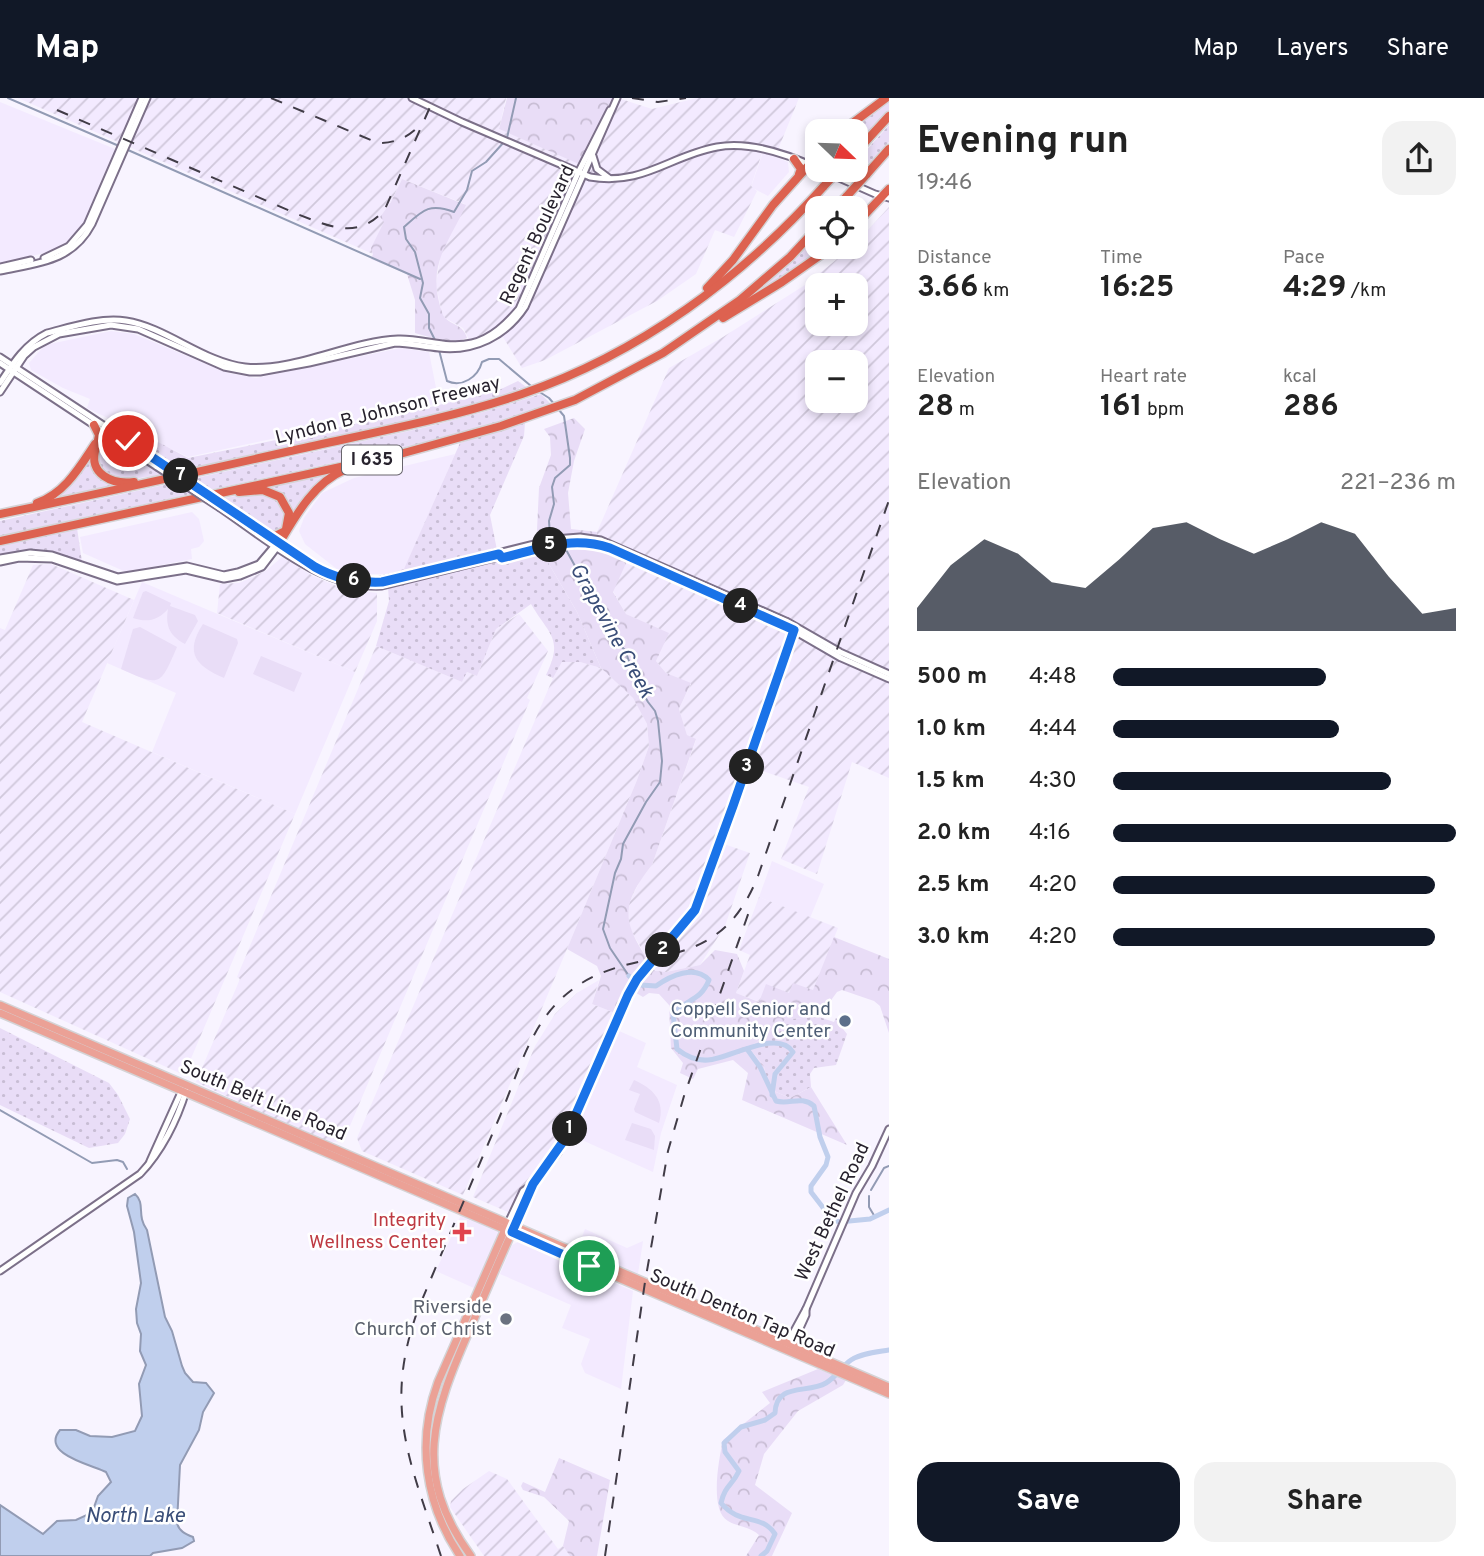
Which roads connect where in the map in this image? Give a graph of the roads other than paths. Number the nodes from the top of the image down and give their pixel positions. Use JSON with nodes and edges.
{"nodes":[{"id":1,"x":145,"y":98,"type":"edge"},
{"id":2,"x":412,"y":98,"type":"edge"},
{"id":3,"x":617,"y":98,"type":"edge"},
{"id":4,"x":886,"y":98,"type":"edge"},
{"id":5,"x":612,"y":107,"type":"junction"},
{"id":6,"x":889,"y":117,"type":"edge"},
{"id":7,"x":858,"y":119,"type":"edge"},
{"id":8,"x":868,"y":139,"type":"edge"},
{"id":9,"x":889,"y":149,"type":"edge"},
{"id":10,"x":593,"y":153,"type":"junction"},
{"id":11,"x":794,"y":159,"type":"junction"},
{"id":12,"x":805,"y":163,"type":"edge"},
{"id":13,"x":805,"y":173,"type":"edge"},
{"id":14,"x":581,"y":174,"type":"junction"},
{"id":15,"x":799,"y":176,"type":"junction"},
{"id":16,"x":611,"y":180,"type":"junction"},
{"id":17,"x":828,"y":182,"type":"edge"},
{"id":18,"x":852,"y":182,"type":"edge"},
{"id":19,"x":883,"y":195,"type":"edge"},
{"id":20,"x":847,"y":196,"type":"edge"},
{"id":21,"x":889,"y":203,"type":"edge"},
{"id":22,"x":868,"y":211,"type":"edge"},
{"id":23,"x":805,"y":241,"type":"edge"},
{"id":24,"x":814,"y":259,"type":"edge"},
{"id":25,"x":0,"y":269,"type":"edge"},
{"id":26,"x":656,"y":329,"type":"junction"},
{"id":27,"x":27,"y":352,"type":"junction"},
{"id":28,"x":663,"y":353,"type":"junction"},
{"id":29,"x":335,"y":355,"type":"junction"},
{"id":30,"x":0,"y":357,"type":"edge"},
{"id":31,"x":0,"y":363,"type":"edge"},
{"id":32,"x":13,"y":369,"type":"junction"},
{"id":33,"x":30,"y":377,"type":"junction"},
{"id":34,"x":0,"y":383,"type":"edge"},
{"id":35,"x":0,"y":391,"type":"edge"},
{"id":36,"x":94,"y":425,"type":"junction"},
{"id":37,"x":106,"y":430,"type":"junction"},
{"id":38,"x":116,"y":439,"type":"junction"},
{"id":39,"x":99,"y":440,"type":"junction"},
{"id":40,"x":400,"y":454,"type":"junction"},
{"id":41,"x":160,"y":466,"type":"junction"},
{"id":42,"x":213,"y":468,"type":"junction"},
{"id":43,"x":198,"y":497,"type":"junction"},
{"id":44,"x":223,"y":507,"type":"junction"},
{"id":45,"x":0,"y":514,"type":"edge"},
{"id":46,"x":284,"y":533,"type":"junction"},
{"id":47,"x":269,"y":535,"type":"junction"},
{"id":48,"x":0,"y":541,"type":"edge"},
{"id":49,"x":278,"y":544,"type":"junction"},
{"id":50,"x":288,"y":548,"type":"junction"},
{"id":51,"x":0,"y":560,"type":"edge"},
{"id":52,"x":330,"y":577,"type":"junction"},
{"id":53,"x":795,"y":628,"type":"junction"},
{"id":54,"x":889,"y":676,"type":"edge"},
{"id":55,"x":0,"y":1005,"type":"edge"},
{"id":56,"x":0,"y":1013,"type":"edge"},
{"id":57,"x":58,"y":1034,"type":"junction"},
{"id":58,"x":184,"y":1090,"type":"junction"},
{"id":59,"x":889,"y":1129,"type":"edge"},
{"id":60,"x":510,"y":1228,"type":"junction"},
{"id":61,"x":0,"y":1271,"type":"edge"},
{"id":62,"x":789,"y":1347,"type":"junction"},
{"id":63,"x":856,"y":1376,"type":"junction"},
{"id":64,"x":889,"y":1387,"type":"edge"},
{"id":65,"x":889,"y":1394,"type":"edge"},
{"id":66,"x":447,"y":1526,"type":"junction"},
{"id":67,"x":460,"y":1556,"type":"edge"},
{"id":68,"x":471,"y":1556,"type":"edge"}],
"edges":[{"from":1,"to":25,"type":"street"},
{"from":2,"to":14,"type":"street"},
{"from":3,"to":5,"type":"street","name":"Regent Boulevard"},
{"from":4,"to":7,"type":"highway"},
{"from":5,"to":10,"type":"street","name":"Regent Boulevard"},
{"from":5,"to":14,"type":"street","name":"Regent Boulevard"},
{"from":6,"to":8,"type":"highway"},
{"from":9,"to":20,"type":"highway","bridge":true},
{"from":10,"to":14,"type":"street","name":"Regent Boulevard"},
{"from":10,"to":16,"type":"street"},
{"from":11,"to":12,"type":"street"},
{"from":11,"to":15,"type":"highway"},
{"from":11,"to":16,"type":"street"},
{"from":13,"to":15,"type":"highway"},
{"from":14,"to":16,"type":"street"},
{"from":14,"to":29,"type":"street","name":"Regent Boulevard"},
{"from":15,"to":26,"type":"highway"},
{"from":17,"to":26,"type":"highway","name":"Lyndon B Johnson Freeway","number":"I 635","bridge":true},
{"from":18,"to":19,"type":"street"},
{"from":19,"to":21,"type":"street"},
{"from":19,"to":22,"type":"highway"},
{"from":23,"to":28,"type":"highway","number":"I 635"},
{"from":24,"to":28,"type":"highway"},
{"from":26,"to":42,"type":"highway","name":"Lyndon B Johnson Freeway","number":"I 635"},
{"from":27,"to":29,"type":"street","name":"Regent Boulevard"},
{"from":27,"to":32,"type":"street","name":"Regent Boulevard"},
{"from":27,"to":33,"type":"street"},
{"from":28,"to":40,"type":"highway","number":"I 635"},
{"from":29,"to":32,"type":"street","name":"Regent Boulevard"},
{"from":30,"to":32,"type":"street"},
{"from":31,"to":32,"type":"street"},
{"from":32,"to":33,"type":"street"},
{"from":32,"to":34,"type":"street","name":"Regent Boulevard"},
{"from":32,"to":35,"type":"street","name":"Regent Boulevard"},
{"from":32,"to":36,"type":"street"},
{"from":33,"to":37,"type":"street"},
{"from":36,"to":37,"type":"street"},
{"from":36,"to":39,"type":"highway"},
{"from":37,"to":38,"type":"street"},
{"from":37,"to":39,"type":"highway"},
{"from":37,"to":41,"type":"street"},
{"from":38,"to":39,"type":"highway"},
{"from":38,"to":41,"type":"street"},
{"from":39,"to":42,"type":"highway"},
{"from":39,"to":45,"type":"highway"},
{"from":40,"to":43,"type":"highway","number":"I 635"},
{"from":40,"to":46,"type":"highway"},
{"from":41,"to":44,"type":"street","bridge":true},
{"from":42,"to":45,"type":"highway","name":"Lyndon B Johnson Freeway","number":"I 635"},
{"from":43,"to":46,"type":"highway"},
{"from":43,"to":48,"type":"highway","number":"I 635"},
{"from":44,"to":47,"type":"street"},
{"from":44,"to":49,"type":"street"},
{"from":46,"to":47,"type":"highway"},
{"from":46,"to":49,"type":"highway"},
{"from":46,"to":50,"type":"highway"},
{"from":47,"to":49,"type":"street"},
{"from":49,"to":50,"type":"street"},
{"from":49,"to":51,"type":"street"},
{"from":49,"to":52,"type":"street"},
{"from":50,"to":52,"type":"street"},
{"from":52,"to":53,"type":"street"},
{"from":53,"to":54,"type":"street"},
{"from":53,"to":60,"type":"street"},
{"from":55,"to":57,"type":"main road","name":"South Belt Line Road"},
{"from":56,"to":57,"type":"main road","name":"South Belt Line Road"},
{"from":57,"to":58,"type":"main road","name":"South Belt Line Road"},
{"from":58,"to":60,"type":"main road","name":"South Belt Line Road"},
{"from":58,"to":61,"type":"street"},
{"from":59,"to":62,"type":"street","name":"West Bethel Road"},
{"from":60,"to":62,"type":"main road","name":"South Denton Tap Road"},
{"from":60,"to":66,"type":"main road"},
{"from":62,"to":63,"type":"main road","name":"South Denton Tap Road"},
{"from":63,"to":64,"type":"main road","name":"South Denton Tap Road"},
{"from":63,"to":65,"type":"main road","name":"South Denton Tap Road"},
{"from":66,"to":67,"type":"main road"},
{"from":66,"to":68,"type":"main road"}]}
